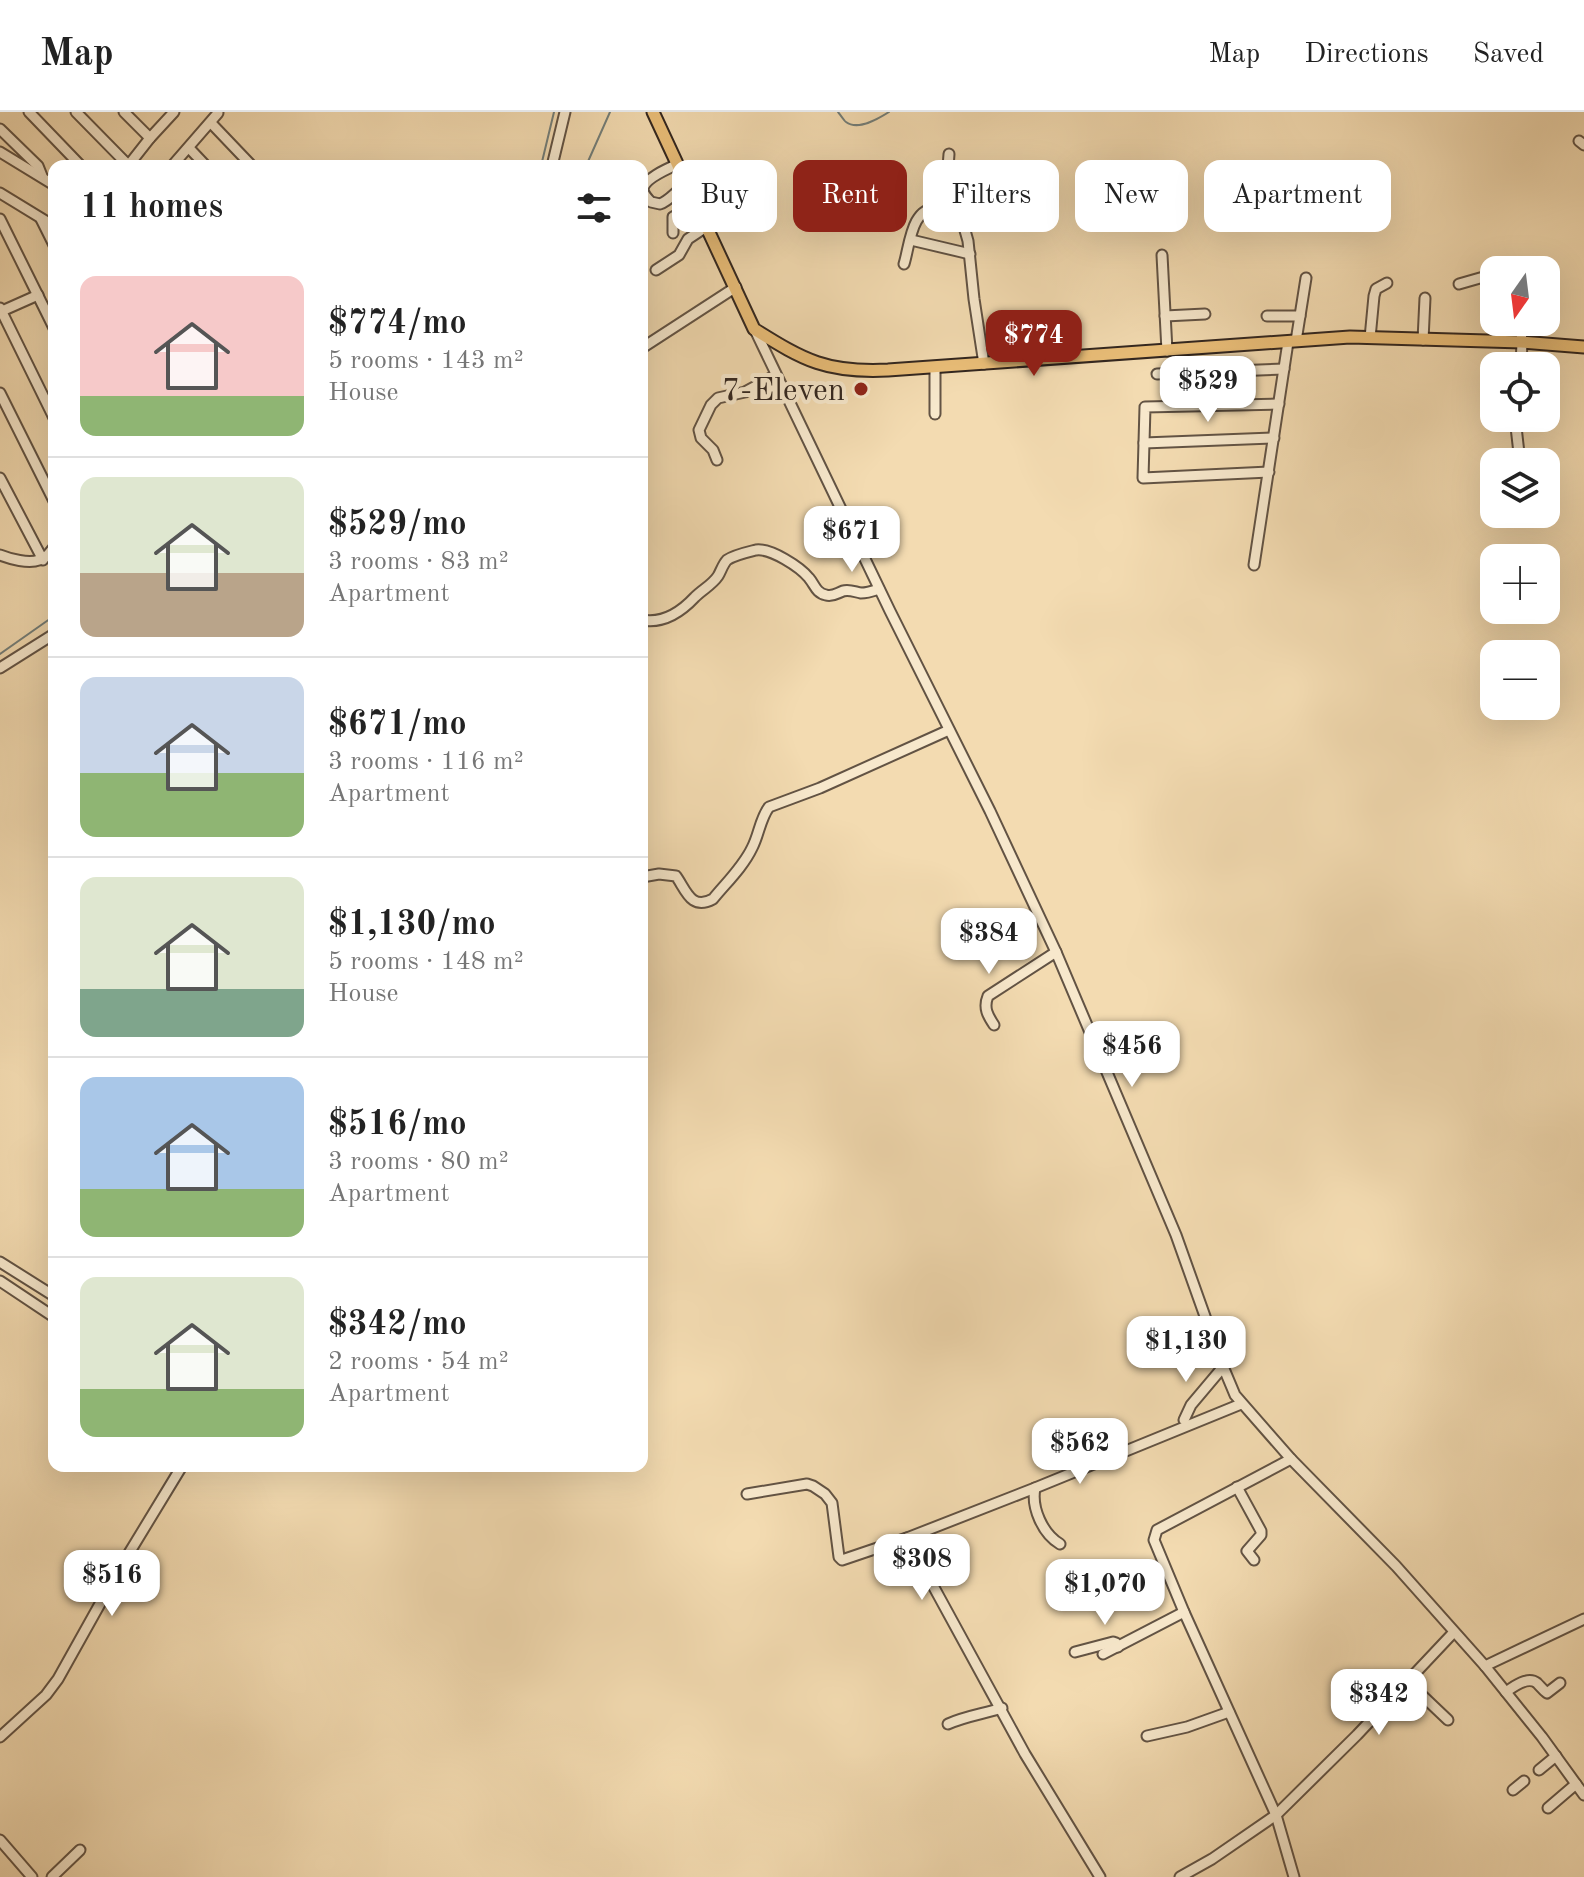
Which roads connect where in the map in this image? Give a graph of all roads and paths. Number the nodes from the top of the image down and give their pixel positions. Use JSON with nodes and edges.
{"nodes":[{"id":1,"x":29,"y":112,"type":"edge"},
{"id":2,"x":76,"y":112,"type":"edge"},
{"id":3,"x":124,"y":112,"type":"edge"},
{"id":4,"x":565,"y":112,"type":"edge"},
{"id":5,"x":653,"y":112,"type":"edge"},
{"id":6,"x":171,"y":113,"type":"edge"},
{"id":7,"x":218,"y":113,"type":"edge"},
{"id":8,"x":211,"y":123,"type":"junction"},
{"id":9,"x":0,"y":129,"type":"edge"},
{"id":10,"x":150,"y":138,"type":"junction"},
{"id":11,"x":189,"y":148,"type":"junction"},
{"id":12,"x":0,"y":152,"type":"edge"},
{"id":13,"x":949,"y":154,"type":"dead end"},
{"id":14,"x":75,"y":160,"type":"edge"},
{"id":15,"x":122,"y":160,"type":"edge"},
{"id":16,"x":133,"y":160,"type":"edge"},
{"id":17,"x":178,"y":160,"type":"edge"},
{"id":18,"x":200,"y":160,"type":"edge"},
{"id":19,"x":246,"y":160,"type":"edge"},
{"id":20,"x":553,"y":160,"type":"edge"},
{"id":21,"x":676,"y":160,"type":"edge"},
{"id":22,"x":949,"y":160,"type":"edge"},
{"id":23,"x":672,"y":167,"type":"edge"},
{"id":24,"x":42,"y":176,"type":"junction"},
{"id":25,"x":48,"y":180,"type":"edge"},
{"id":26,"x":648,"y":182,"type":"edge"},
{"id":27,"x":0,"y":193,"type":"edge"},
{"id":28,"x":672,"y":195,"type":"edge"},
{"id":29,"x":648,"y":198,"type":"edge"},
{"id":30,"x":923,"y":212,"type":"edge"},
{"id":31,"x":0,"y":219,"type":"edge"},
{"id":32,"x":41,"y":219,"type":"junction"},
{"id":33,"x":48,"y":223,"type":"edge"},
{"id":34,"x":698,"y":232,"type":"edge"},
{"id":35,"x":708,"y":232,"type":"edge"},
{"id":36,"x":965,"y":232,"type":"edge"},
{"id":37,"x":48,"y":233,"type":"edge"},
{"id":38,"x":911,"y":240,"type":"junction"},
{"id":39,"x":970,"y":254,"type":"junction"},
{"id":40,"x":1162,"y":255,"type":"dead end"},
{"id":41,"x":904,"y":264,"type":"dead end"},
{"id":42,"x":656,"y":270,"type":"dead end"},
{"id":43,"x":1306,"y":278,"type":"dead end"},
{"id":44,"x":1480,"y":278,"type":"edge"},
{"id":45,"x":1387,"y":283,"type":"dead end"},
{"id":46,"x":1459,"y":284,"type":"dead end"},
{"id":47,"x":736,"y":287,"type":"junction"},
{"id":48,"x":38,"y":295,"type":"junction"},
{"id":49,"x":1425,"y":298,"type":"dead end"},
{"id":50,"x":1,"y":310,"type":"edge"},
{"id":51,"x":1205,"y":314,"type":"dead end"},
{"id":52,"x":48,"y":316,"type":"edge"},
{"id":53,"x":1165,"y":316,"type":"junction"},
{"id":54,"x":1267,"y":316,"type":"dead end"},
{"id":55,"x":1300,"y":316,"type":"junction"},
{"id":56,"x":10,"y":329,"type":"junction"},
{"id":57,"x":754,"y":329,"type":"junction"},
{"id":58,"x":0,"y":334,"type":"edge"},
{"id":59,"x":1521,"y":336,"type":"edge"},
{"id":60,"x":1370,"y":338,"type":"junction"},
{"id":61,"x":1423,"y":340,"type":"junction"},
{"id":62,"x":1292,"y":342,"type":"junction"},
{"id":63,"x":1522,"y":342,"type":"junction"},
{"id":64,"x":648,"y":344,"type":"edge"},
{"id":65,"x":1584,"y":347,"type":"edge"},
{"id":66,"x":1167,"y":351,"type":"junction"},
{"id":67,"x":1522,"y":352,"type":"edge"},
{"id":68,"x":984,"y":364,"type":"junction"},
{"id":69,"x":935,"y":367,"type":"junction"},
{"id":70,"x":1284,"y":369,"type":"junction"},
{"id":71,"x":1157,"y":374,"type":"dead end"},
{"id":72,"x":776,"y":375,"type":"junction"},
{"id":73,"x":0,"y":393,"type":"edge"},
{"id":74,"x":1279,"y":404,"type":"junction"},
{"id":75,"x":48,"y":406,"type":"edge"},
{"id":76,"x":935,"y":414,"type":"dead end"},
{"id":77,"x":1274,"y":438,"type":"junction"},
{"id":78,"x":1144,"y":443,"type":"junction"},
{"id":79,"x":717,"y":460,"type":"dead end"},
{"id":80,"x":1269,"y":472,"type":"junction"},
{"id":81,"x":0,"y":478,"type":"edge"},
{"id":82,"x":48,"y":489,"type":"edge"},
{"id":83,"x":48,"y":554,"type":"edge"},
{"id":84,"x":0,"y":555,"type":"edge"},
{"id":85,"x":43,"y":560,"type":"junction"},
{"id":86,"x":1254,"y":565,"type":"dead end"},
{"id":87,"x":879,"y":589,"type":"junction"},
{"id":88,"x":648,"y":621,"type":"edge"},
{"id":89,"x":48,"y":638,"type":"edge"},
{"id":90,"x":0,"y":668,"type":"edge"},
{"id":91,"x":949,"y":730,"type":"junction"},
{"id":92,"x":648,"y":876,"type":"edge"},
{"id":93,"x":1056,"y":952,"type":"junction"},
{"id":94,"x":994,"y":1025,"type":"dead end"},
{"id":95,"x":0,"y":1262,"type":"edge"},
{"id":96,"x":0,"y":1281,"type":"edge"},
{"id":97,"x":48,"y":1292,"type":"edge"},
{"id":98,"x":48,"y":1313,"type":"edge"},
{"id":99,"x":1223,"y":1367,"type":"junction"},
{"id":100,"x":1241,"y":1404,"type":"junction"},
{"id":101,"x":1184,"y":1420,"type":"dead end"},
{"id":102,"x":1291,"y":1459,"type":"junction"},
{"id":103,"x":178,"y":1472,"type":"edge"},
{"id":104,"x":1237,"y":1487,"type":"junction"},
{"id":105,"x":1035,"y":1488,"type":"junction"},
{"id":106,"x":747,"y":1494,"type":"dead end"},
{"id":107,"x":907,"y":1538,"type":"junction"},
{"id":108,"x":1060,"y":1544,"type":"dead end"},
{"id":109,"x":1254,"y":1560,"type":"dead end"},
{"id":110,"x":1184,"y":1612,"type":"junction"},
{"id":111,"x":1584,"y":1619,"type":"edge"},
{"id":112,"x":1454,"y":1632,"type":"junction"},
{"id":113,"x":1118,"y":1647,"type":"junction"},
{"id":114,"x":1075,"y":1652,"type":"dead end"},
{"id":115,"x":1103,"y":1654,"type":"dead end"},
{"id":116,"x":1485,"y":1666,"type":"junction"},
{"id":117,"x":1408,"y":1682,"type":"junction"},
{"id":118,"x":1560,"y":1683,"type":"dead end"},
{"id":119,"x":1506,"y":1692,"type":"junction"},
{"id":120,"x":1002,"y":1708,"type":"junction"},
{"id":121,"x":1229,"y":1712,"type":"junction"},
{"id":122,"x":1448,"y":1720,"type":"dead end"},
{"id":123,"x":948,"y":1724,"type":"dead end"},
{"id":124,"x":1147,"y":1736,"type":"dead end"},
{"id":125,"x":0,"y":1737,"type":"edge"},
{"id":126,"x":1556,"y":1756,"type":"junction"},
{"id":127,"x":1539,"y":1770,"type":"dead end"},
{"id":128,"x":1524,"y":1781,"type":"dead end"},
{"id":129,"x":1576,"y":1784,"type":"junction"},
{"id":130,"x":1513,"y":1790,"type":"dead end"},
{"id":131,"x":1584,"y":1795,"type":"edge"},
{"id":132,"x":1548,"y":1808,"type":"dead end"},
{"id":133,"x":1276,"y":1815,"type":"junction"},
{"id":134,"x":0,"y":1840,"type":"edge"},
{"id":135,"x":80,"y":1850,"type":"dead end"},
{"id":136,"x":32,"y":1877,"type":"edge"},
{"id":137,"x":52,"y":1877,"type":"edge"},
{"id":138,"x":1100,"y":1877,"type":"edge"},
{"id":139,"x":1180,"y":1877,"type":"edge"},
{"id":140,"x":1294,"y":1877,"type":"edge"}],
"edges":[{"from":1,"to":14,"type":"street"},
{"from":2,"to":15,"type":"street"},
{"from":3,"to":10,"type":"street"},
{"from":4,"to":20,"type":"street"},
{"from":5,"to":21,"type":"main road"},
{"from":6,"to":10,"type":"street"},
{"from":7,"to":8,"type":"street"},
{"from":8,"to":11,"type":"street"},
{"from":8,"to":19,"type":"street"},
{"from":9,"to":24,"type":"street"},
{"from":10,"to":16,"type":"street"},
{"from":11,"to":17,"type":"street"},
{"from":11,"to":18,"type":"street"},
{"from":12,"to":24,"type":"street"},
{"from":13,"to":22,"type":"street"},
{"from":23,"to":26,"type":"street"},
{"from":24,"to":25,"type":"street"},
{"from":27,"to":32,"type":"street"},
{"from":28,"to":29,"type":"street"},
{"from":30,"to":38,"type":"street"},
{"from":31,"to":48,"type":"street"},
{"from":32,"to":33,"type":"street"},
{"from":32,"to":37,"type":"street"},
{"from":34,"to":42,"type":"street"},
{"from":35,"to":47,"type":"main road"},
{"from":36,"to":39,"type":"street"},
{"from":38,"to":39,"type":"street"},
{"from":38,"to":41,"type":"street"},
{"from":39,"to":68,"type":"street"},
{"from":40,"to":53,"type":"street"},
{"from":43,"to":55,"type":"street"},
{"from":44,"to":46,"type":"street"},
{"from":45,"to":60,"type":"street"},
{"from":47,"to":57,"type":"main road"},
{"from":47,"to":64,"type":"street"},
{"from":48,"to":50,"type":"street"},
{"from":48,"to":52,"type":"street"},
{"from":49,"to":61,"type":"street"},
{"from":50,"to":56,"type":"street"},
{"from":51,"to":53,"type":"street"},
{"from":53,"to":66,"type":"street"},
{"from":54,"to":55,"type":"street"},
{"from":55,"to":62,"type":"street"},
{"from":56,"to":58,"type":"street"},
{"from":56,"to":75,"type":"street"},
{"from":57,"to":69,"type":"main road"},
{"from":57,"to":72,"type":"street"},
{"from":59,"to":63,"type":"street"},
{"from":60,"to":61,"type":"main road"},
{"from":60,"to":62,"type":"main road"},
{"from":61,"to":63,"type":"main road"},
{"from":62,"to":66,"type":"main road"},
{"from":62,"to":70,"type":"street"},
{"from":63,"to":65,"type":"main road"},
{"from":63,"to":67,"type":"street"},
{"from":66,"to":68,"type":"main road"},
{"from":68,"to":69,"type":"main road"},
{"from":69,"to":76,"type":"street"},
{"from":70,"to":71,"type":"street"},
{"from":70,"to":74,"type":"street"},
{"from":72,"to":79,"type":"street"},
{"from":72,"to":87,"type":"street"},
{"from":73,"to":82,"type":"street"},
{"from":74,"to":77,"type":"street"},
{"from":74,"to":78,"type":"street"},
{"from":77,"to":78,"type":"street"},
{"from":77,"to":80,"type":"street"},
{"from":78,"to":80,"type":"street"},
{"from":80,"to":86,"type":"street"},
{"from":81,"to":85,"type":"street"},
{"from":83,"to":85,"type":"street"},
{"from":84,"to":85,"type":"street"},
{"from":87,"to":88,"type":"street"},
{"from":87,"to":91,"type":"street"},
{"from":89,"to":90,"type":"street"},
{"from":91,"to":92,"type":"street"},
{"from":91,"to":93,"type":"street"},
{"from":93,"to":94,"type":"street"},
{"from":93,"to":99,"type":"street"},
{"from":95,"to":97,"type":"street"},
{"from":96,"to":98,"type":"street"},
{"from":99,"to":100,"type":"street"},
{"from":99,"to":101,"type":"street"},
{"from":100,"to":102,"type":"street"},
{"from":100,"to":105,"type":"street"},
{"from":102,"to":104,"type":"street"},
{"from":102,"to":112,"type":"street"},
{"from":103,"to":125,"type":"street"},
{"from":104,"to":109,"type":"street"},
{"from":104,"to":110,"type":"street"},
{"from":105,"to":107,"type":"street"},
{"from":105,"to":108,"type":"street"},
{"from":106,"to":107,"type":"street"},
{"from":107,"to":120,"type":"street"},
{"from":110,"to":113,"type":"street"},
{"from":110,"to":121,"type":"street"},
{"from":111,"to":116,"type":"street"},
{"from":112,"to":116,"type":"street"},
{"from":112,"to":117,"type":"street"},
{"from":113,"to":114,"type":"street"},
{"from":113,"to":115,"type":"street"},
{"from":116,"to":119,"type":"street"},
{"from":117,"to":122,"type":"street"},
{"from":117,"to":133,"type":"street"},
{"from":118,"to":119,"type":"street"},
{"from":119,"to":126,"type":"street"},
{"from":120,"to":123,"type":"street"},
{"from":120,"to":138,"type":"street"},
{"from":121,"to":124,"type":"street"},
{"from":121,"to":133,"type":"street"},
{"from":126,"to":127,"type":"street"},
{"from":126,"to":129,"type":"street"},
{"from":128,"to":130,"type":"street"},
{"from":129,"to":131,"type":"street"},
{"from":129,"to":132,"type":"street"},
{"from":133,"to":139,"type":"street"},
{"from":133,"to":140,"type":"street"},
{"from":134,"to":136,"type":"street"},
{"from":135,"to":137,"type":"street"}]}
